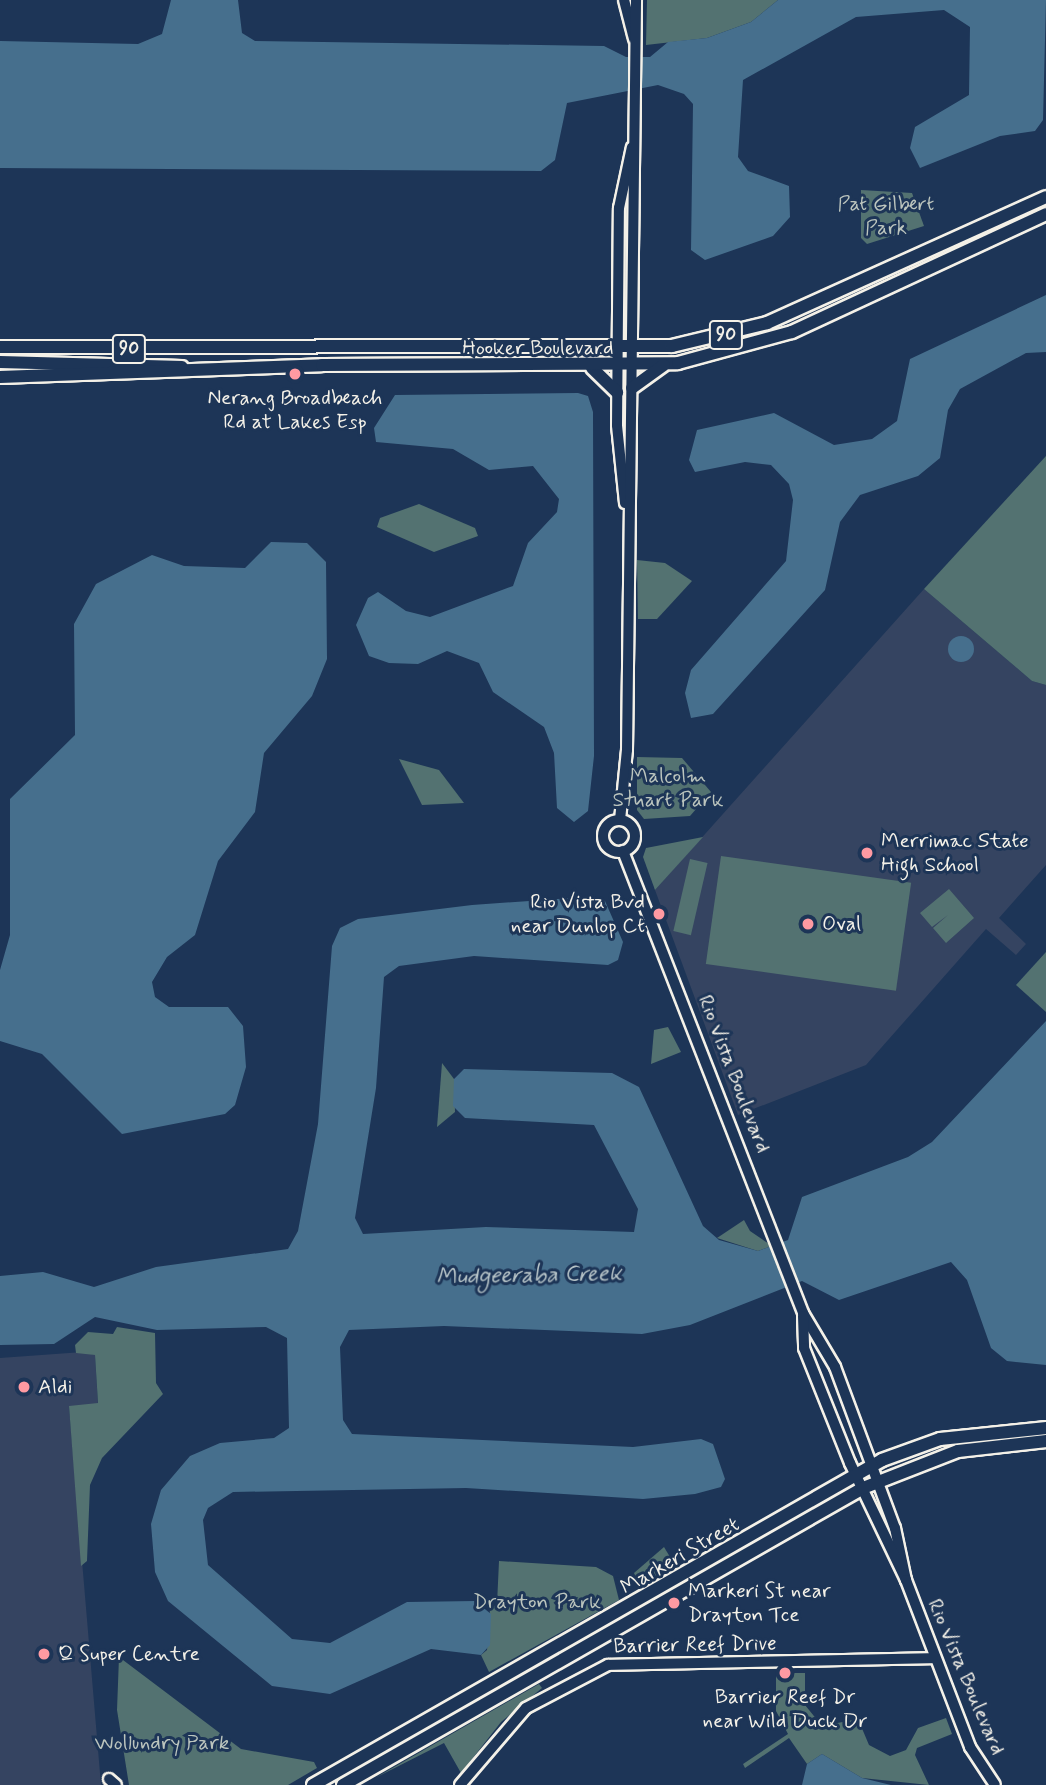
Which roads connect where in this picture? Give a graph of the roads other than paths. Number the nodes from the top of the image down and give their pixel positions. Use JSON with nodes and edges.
{"nodes":[{"id":1,"x":624,"y":0,"type":"edge"},
{"id":2,"x":636,"y":0,"type":"edge"},
{"id":3,"x":636,"y":51,"type":"junction"},
{"id":4,"x":633,"y":145,"type":"junction"},
{"id":5,"x":1046,"y":197,"type":"edge"},
{"id":6,"x":1046,"y":214,"type":"edge"},
{"id":7,"x":0,"y":348,"type":"edge"},
{"id":8,"x":365,"y":348,"type":"junction"},
{"id":9,"x":632,"y":350,"type":"junction"},
{"id":10,"x":617,"y":351,"type":"junction"},
{"id":11,"x":0,"y":362,"type":"edge"},
{"id":12,"x":664,"y":365,"type":"junction"},
{"id":13,"x":365,"y":366,"type":"junction"},
{"id":14,"x":617,"y":367,"type":"junction"},
{"id":15,"x":632,"y":367,"type":"junction"},
{"id":16,"x":592,"y":368,"type":"junction"},
{"id":17,"x":234,"y":372,"type":"junction"},
{"id":18,"x":0,"y":377,"type":"edge"},
{"id":19,"x":38,"y":377,"type":"junction"},
{"id":20,"x":0,"y":383,"type":"edge"},
{"id":21,"x":632,"y":388,"type":"junction"},
{"id":22,"x":617,"y":392,"type":"junction"},
{"id":23,"x":629,"y":530,"type":"junction"},
{"id":24,"x":620,"y":820,"type":"junction"},
{"id":25,"x":623,"y":851,"type":"junction"},
{"id":26,"x":803,"y":1313,"type":"junction"},
{"id":27,"x":1046,"y":1428,"type":"edge"},
{"id":28,"x":1046,"y":1441,"type":"edge"},
{"id":29,"x":872,"y":1465,"type":"junction"},
{"id":30,"x":855,"y":1476,"type":"junction"},
{"id":31,"x":878,"y":1481,"type":"junction"},
{"id":32,"x":863,"y":1488,"type":"junction"},
{"id":33,"x":906,"y":1580,"type":"junction"},
{"id":34,"x":935,"y":1658,"type":"junction"},
{"id":35,"x":313,"y":1785,"type":"edge"},
{"id":36,"x":343,"y":1785,"type":"edge"},
{"id":37,"x":460,"y":1785,"type":"edge"},
{"id":38,"x":995,"y":1785,"type":"edge"}],
"edges":[{"from":1,"to":3,"type":"street"},
{"from":2,"to":3,"type":"street"},
{"from":3,"to":4,"type":"street"},
{"from":4,"to":9,"type":"street"},
{"from":4,"to":10,"type":"street"},
{"from":5,"to":9,"type":"main road","name":"Hooker Boulevard","number":"90"},
{"from":6,"to":12,"type":"main road","name":"Hooker Boulevard","number":"90"},
{"from":7,"to":8,"type":"main road","name":"Hooker Boulevard","number":"90"},
{"from":8,"to":10,"type":"main road","name":"Hooker Boulevard","number":"90"},
{"from":8,"to":13,"type":"main road"},
{"from":9,"to":10,"type":"main road","name":"Hooker Boulevard","number":"90"},
{"from":9,"to":15,"type":"street"},
{"from":10,"to":14,"type":"street"},
{"from":11,"to":17,"type":"main road"},
{"from":12,"to":15,"type":"main road","name":"Hooker Boulevard","number":"90"},
{"from":12,"to":21,"type":"main road"},
{"from":13,"to":16,"type":"main road","name":"Hooker Boulevard","number":"90"},
{"from":13,"to":17,"type":"main road","name":"Hooker Boulevard","number":"90"},
{"from":14,"to":15,"type":"main road","name":"Hooker Boulevard","number":"90"},
{"from":14,"to":16,"type":"main road","name":"Hooker Boulevard","number":"90"},
{"from":14,"to":22,"type":"street"},
{"from":15,"to":21,"type":"street"},
{"from":16,"to":22,"type":"main road"},
{"from":17,"to":19,"type":"main road","name":"Hooker Boulevard","number":"90"},
{"from":18,"to":19,"type":"main road","name":"Hooker Boulevard","number":"90"},
{"from":19,"to":20,"type":"main road"},
{"from":21,"to":23,"type":"street"},
{"from":22,"to":23,"type":"street"},
{"from":23,"to":24,"type":"street"},
{"from":24,"to":25,"type":"street"},
{"from":24,"to":25,"type":"street"},
{"from":25,"to":26,"type":"street","name":"Rio Vista Boulevard"},
{"from":26,"to":29,"type":"street","name":"Rio Vista Boulevard"},
{"from":26,"to":30,"type":"street","name":"Rio Vista Boulevard"},
{"from":27,"to":29,"type":"main road","name":"Markeri Street"},
{"from":28,"to":31,"type":"main road","name":"Markeri Street"},
{"from":29,"to":30,"type":"main road","name":"Markeri Street"},
{"from":29,"to":31,"type":"street","name":"Rio Vista Boulevard"},
{"from":30,"to":32,"type":"street","name":"Rio Vista Boulevard"},
{"from":30,"to":35,"type":"main road","name":"Markeri Street"},
{"from":31,"to":32,"type":"main road","name":"Markeri Street"},
{"from":31,"to":33,"type":"street","name":"Rio Vista Boulevard"},
{"from":32,"to":33,"type":"street","name":"Rio Vista Boulevard"},
{"from":32,"to":36,"type":"main road","name":"Markeri Street"},
{"from":33,"to":34,"type":"street","name":"Rio Vista Boulevard"},
{"from":34,"to":37,"type":"street","name":"Barrier Reef Drive"},
{"from":34,"to":38,"type":"street","name":"Rio Vista Boulevard"}]}
